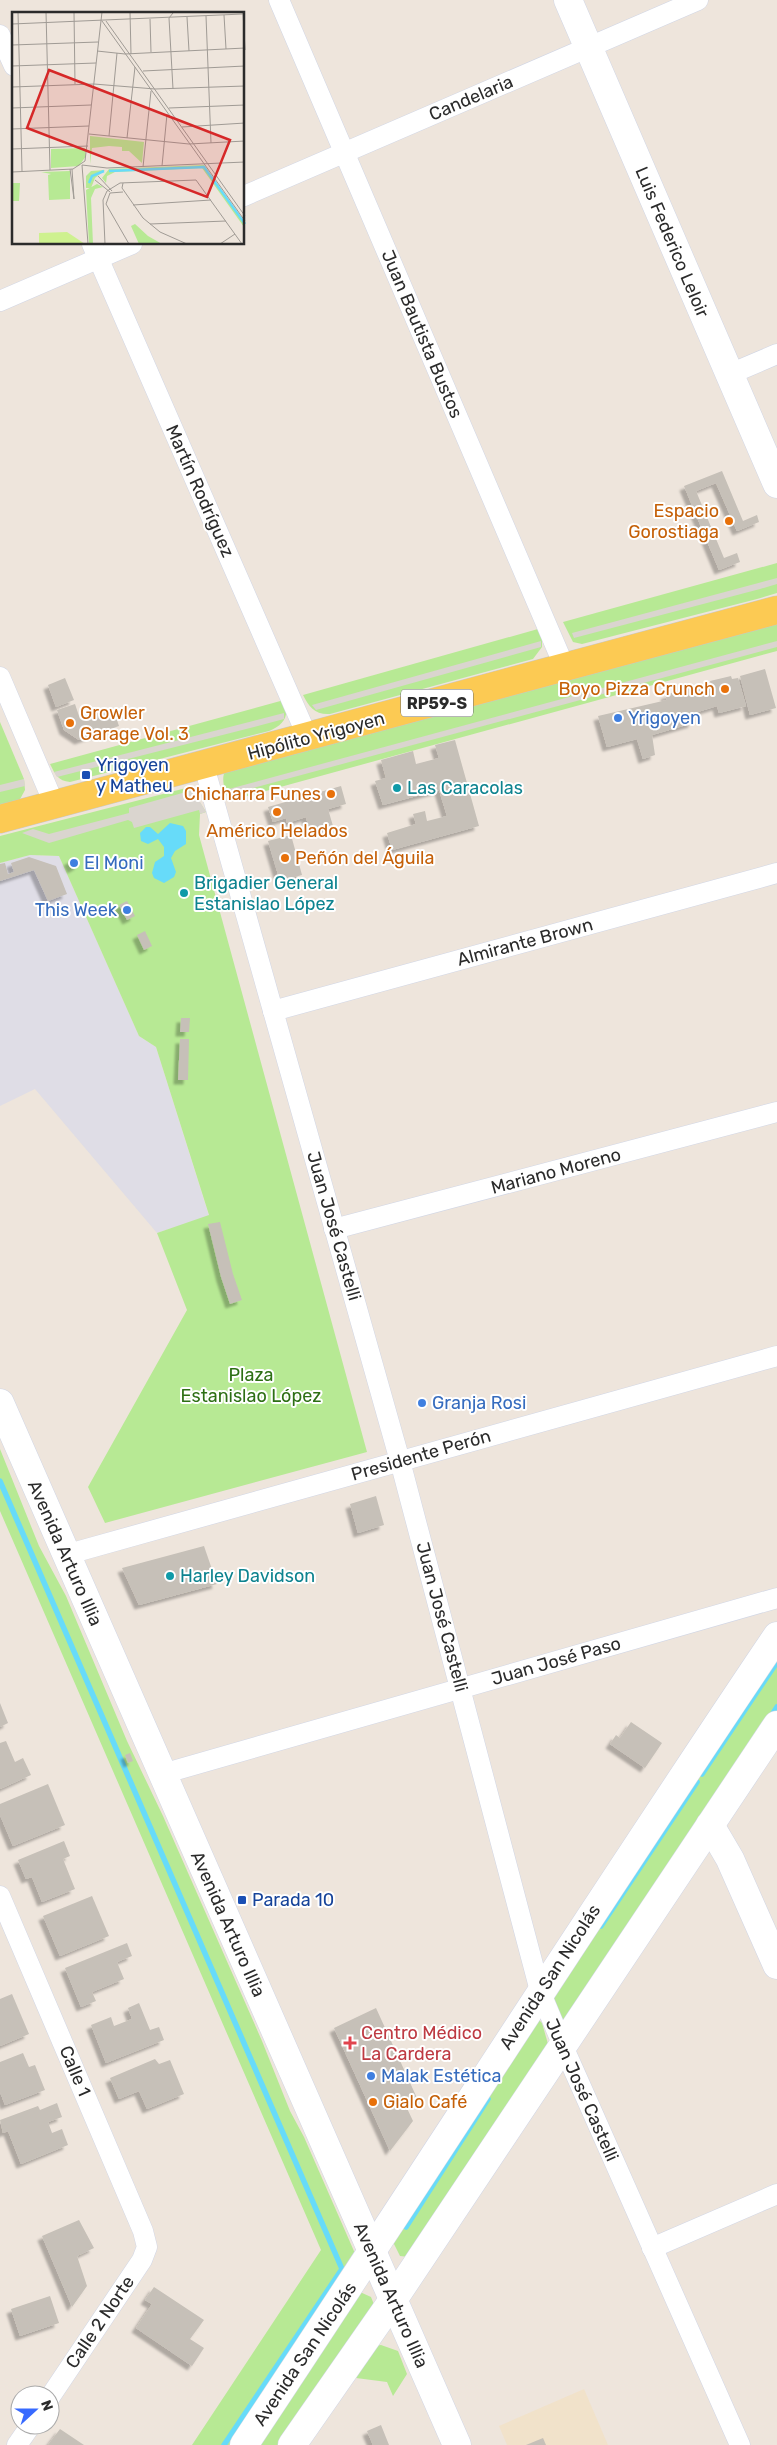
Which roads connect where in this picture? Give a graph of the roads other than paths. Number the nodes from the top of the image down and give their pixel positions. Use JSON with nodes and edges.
{"nodes":[{"id":1,"x":279,"y":0,"type":"edge"},
{"id":2,"x":568,"y":0,"type":"edge"},
{"id":3,"x":698,"y":0,"type":"edge"},
{"id":4,"x":0,"y":34,"type":"edge"},
{"id":5,"x":588,"y":47,"type":"junction"},
{"id":6,"x":12,"y":61,"type":"edge"},
{"id":7,"x":344,"y":152,"type":"junction"},
{"id":8,"x":245,"y":196,"type":"edge"},
{"id":9,"x":127,"y":245,"type":"edge"},
{"id":10,"x":95,"y":251,"type":"edge"},
{"id":11,"x":0,"y":300,"type":"edge"},
{"id":12,"x":777,"y":354,"type":"edge"},
{"id":13,"x":730,"y":374,"type":"junction"},
{"id":14,"x":777,"y":484,"type":"edge"},
{"id":15,"x":777,"y":610,"type":"edge"},
{"id":16,"x":565,"y":668,"type":"junction"},
{"id":17,"x":0,"y":677,"type":"edge"},
{"id":18,"x":308,"y":738,"type":"junction"},
{"id":19,"x":204,"y":766,"type":"junction"},
{"id":20,"x":55,"y":806,"type":"junction"},
{"id":21,"x":0,"y":819,"type":"edge"},
{"id":22,"x":777,"y":873,"type":"edge"},
{"id":23,"x":273,"y":1012,"type":"junction"},
{"id":24,"x":777,"y":1112,"type":"edge"},
{"id":25,"x":334,"y":1229,"type":"junction"},
{"id":26,"x":777,"y":1356,"type":"edge"},
{"id":27,"x":0,"y":1403,"type":"edge"},
{"id":28,"x":400,"y":1461,"type":"junction"},
{"id":29,"x":65,"y":1555,"type":"junction"},
{"id":30,"x":777,"y":1598,"type":"edge"},
{"id":31,"x":777,"y":1636,"type":"edge"},
{"id":32,"x":461,"y":1688,"type":"junction"},
{"id":33,"x":777,"y":1726,"type":"edge"},
{"id":34,"x":162,"y":1774,"type":"junction"},
{"id":35,"x":710,"y":1825,"type":"junction"},
{"id":36,"x":0,"y":1896,"type":"edge"},
{"id":37,"x":777,"y":1965,"type":"edge"},
{"id":38,"x":540,"y":1991,"type":"junction"},
{"id":39,"x":563,"y":2046,"type":"junction"},
{"id":40,"x":777,"y":2194,"type":"edge"},
{"id":41,"x":148,"y":2247,"type":"joint"},
{"id":42,"x":652,"y":2248,"type":"junction"},
{"id":43,"x":372,"y":2252,"type":"junction"},
{"id":44,"x":393,"y":2300,"type":"junction"},
{"id":45,"x":58,"y":2385,"type":"edge"},
{"id":46,"x":244,"y":2445,"type":"edge"},
{"id":47,"x":292,"y":2445,"type":"edge"},
{"id":48,"x":457,"y":2445,"type":"edge"},
{"id":49,"x":740,"y":2445,"type":"edge"}],
"edges":[{"from":1,"to":7,"type":"street","name":"Juan Bautista Bustos"},
{"from":2,"to":5,"type":"street","name":"Luis Federico Leloir"},
{"from":3,"to":5,"type":"street","name":"Candelaria"},
{"from":4,"to":6,"type":"street"},
{"from":5,"to":7,"type":"street","name":"Candelaria"},
{"from":5,"to":13,"type":"street","name":"Luis Federico Leloir"},
{"from":7,"to":8,"type":"street","name":"Candelaria"},
{"from":7,"to":16,"type":"street","name":"Juan Bautista Bustos"},
{"from":9,"to":10,"type":"street"},
{"from":10,"to":11,"type":"street"},
{"from":10,"to":18,"type":"street","name":"Martín Rodríguez"},
{"from":12,"to":13,"type":"street"},
{"from":13,"to":14,"type":"street","name":"Luis Federico Leloir"},
{"from":15,"to":16,"type":"main road","name":"Hipólito Yrigoyen","number":"RP59-S"},
{"from":16,"to":18,"type":"main road","name":"Hipólito Yrigoyen","number":"RP59-S"},
{"from":17,"to":20,"type":"street"},
{"from":18,"to":19,"type":"main road","name":"Hipólito Yrigoyen","number":"RP59-S"},
{"from":19,"to":20,"type":"main road","name":"Hipólito Yrigoyen","number":"RP59-S"},
{"from":19,"to":23,"type":"street","name":"Juan José Castelli"},
{"from":20,"to":21,"type":"main road","name":"Hipólito Yrigoyen","number":"RP59-S"},
{"from":22,"to":23,"type":"street","name":"Almirante Brown"},
{"from":23,"to":25,"type":"street","name":"Juan José Castelli"},
{"from":24,"to":25,"type":"street","name":"Mariano Moreno"},
{"from":25,"to":28,"type":"street","name":"Juan José Castelli"},
{"from":26,"to":28,"type":"street","name":"Presidente Perón"},
{"from":27,"to":29,"type":"street","name":"Avenida Arturo Illia"},
{"from":28,"to":29,"type":"street","name":"Presidente Perón"},
{"from":28,"to":32,"type":"street","name":"Juan José Castelli"},
{"from":29,"to":34,"type":"street","name":"Avenida Arturo Illia"},
{"from":30,"to":32,"type":"street","name":"Juan José Paso"},
{"from":31,"to":38,"type":"street","name":"Avenida San Nicolás"},
{"from":32,"to":34,"type":"street","name":"Juan José Paso"},
{"from":32,"to":38,"type":"street","name":"Juan José Castelli"},
{"from":33,"to":35,"type":"street"},
{"from":34,"to":43,"type":"street","name":"Avenida Arturo Illia"},
{"from":35,"to":37,"type":"street"},
{"from":35,"to":39,"type":"street"},
{"from":36,"to":41,"type":"street","name":"Calle 1"},
{"from":38,"to":39,"type":"street","name":"Juan José Castelli"},
{"from":38,"to":43,"type":"street","name":"Avenida San Nicolás"},
{"from":39,"to":42,"type":"street","name":"Juan José Castelli"},
{"from":39,"to":44,"type":"street"},
{"from":40,"to":42,"type":"street"},
{"from":41,"to":45,"type":"street","name":"Calle 2 Norte"},
{"from":42,"to":49,"type":"street","name":"Juan José Castelli"},
{"from":43,"to":44,"type":"street","name":"Avenida Arturo Illia"},
{"from":43,"to":46,"type":"street","name":"Avenida San Nicolás"},
{"from":44,"to":47,"type":"street"},
{"from":44,"to":48,"type":"street","name":"Avenida Arturo Illia"}]}
